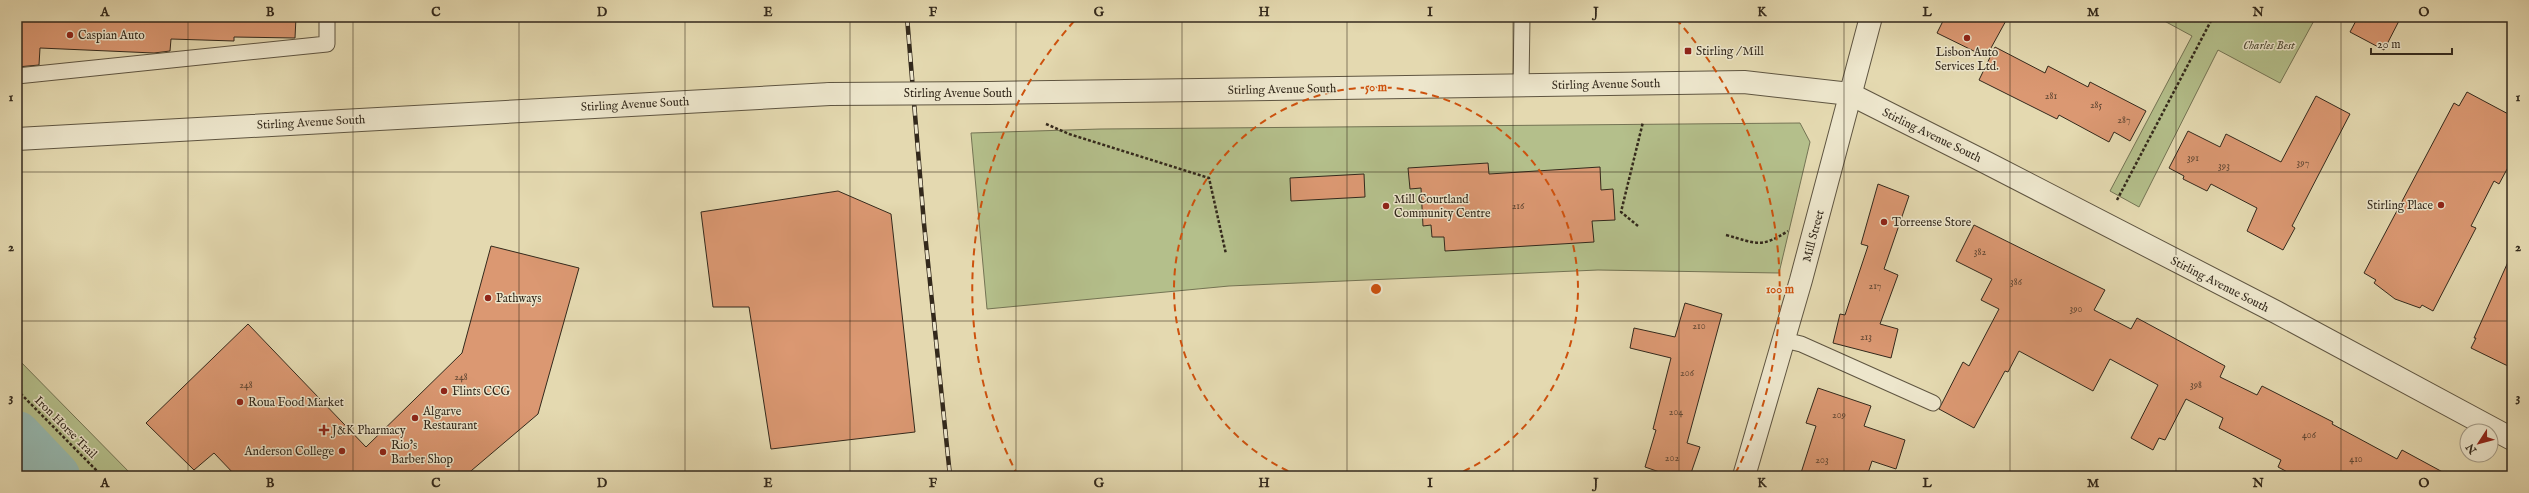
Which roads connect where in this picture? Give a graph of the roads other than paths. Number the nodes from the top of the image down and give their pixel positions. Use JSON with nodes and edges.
{"nodes":[{"id":1,"x":327,"y":17,"type":"edge"},
{"id":2,"x":1522,"y":17,"type":"edge"},
{"id":3,"x":1871,"y":17,"type":"edge"},
{"id":4,"x":17,"y":76,"type":"edge"},
{"id":5,"x":1521,"y":85,"type":"junction"},
{"id":6,"x":1850,"y":94,"type":"junction"},
{"id":7,"x":17,"y":139,"type":"edge"},
{"id":8,"x":1784,"y":340,"type":"junction"},
{"id":9,"x":1933,"y":403,"type":"dead end"},
{"id":10,"x":2512,"y":439,"type":"edge"},
{"id":11,"x":1744,"y":476,"type":"edge"}],
"edges":[{"from":1,"to":4,"type":"lane"},
{"from":2,"to":5,"type":"lane"},
{"from":3,"to":6,"type":"street","name":"Mill Street"},
{"from":5,"to":6,"type":"street","name":"Stirling Avenue South"},
{"from":5,"to":7,"type":"street","name":"Stirling Avenue South","bridge":true},
{"from":6,"to":8,"type":"street","name":"Mill Street"},
{"from":6,"to":10,"type":"street","name":"Stirling Avenue South"},
{"from":8,"to":9,"type":"lane"},
{"from":8,"to":11,"type":"street","name":"Mill Street"}]}
